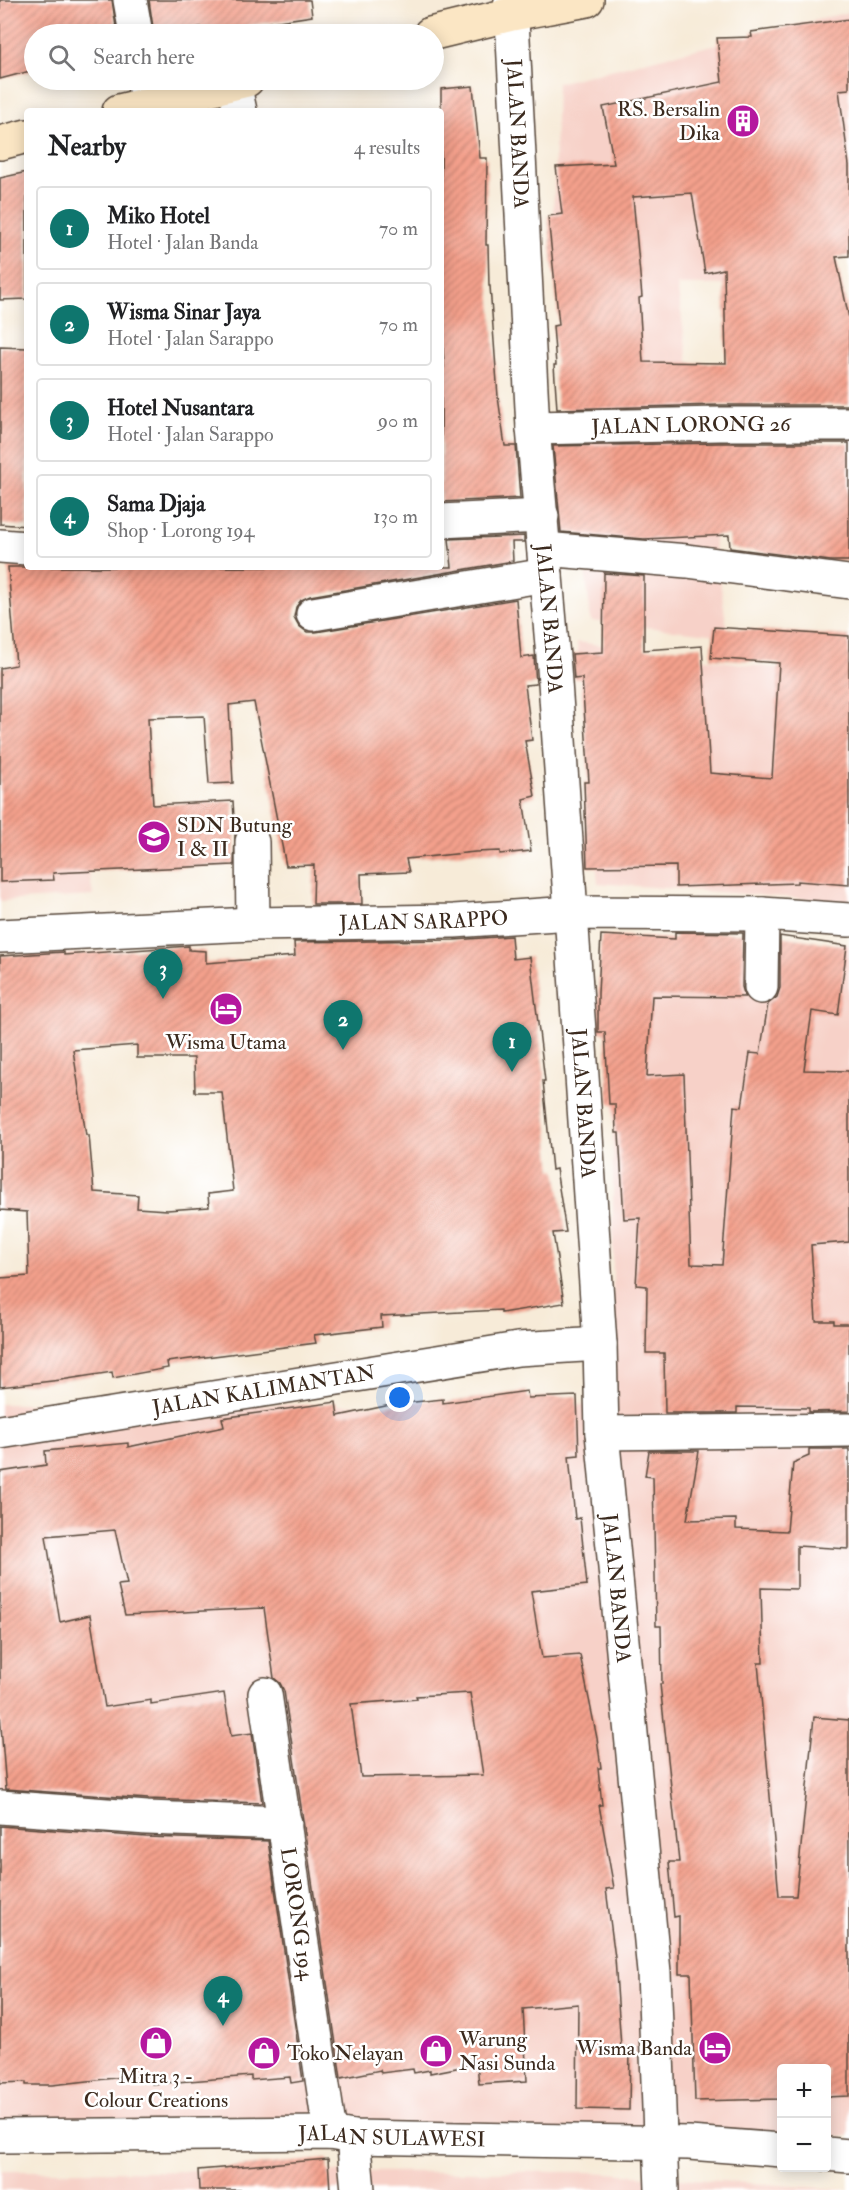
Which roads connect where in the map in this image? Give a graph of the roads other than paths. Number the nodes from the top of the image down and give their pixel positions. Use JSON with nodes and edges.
{"nodes":[{"id":1,"x":130,"y":0,"type":"edge"},
{"id":2,"x":587,"y":0,"type":"edge"},
{"id":3,"x":511,"y":7,"type":"edge"},
{"id":4,"x":134,"y":24,"type":"edge"},
{"id":5,"x":444,"y":29,"type":"edge"},
{"id":6,"x":240,"y":91,"type":"edge"},
{"id":7,"x":136,"y":98,"type":"edge"},
{"id":8,"x":24,"y":137,"type":"edge"},
{"id":9,"x":0,"y":143,"type":"edge"},
{"id":10,"x":849,"y":424,"type":"edge"},
{"id":11,"x":533,"y":428,"type":"junction"},
{"id":12,"x":542,"y":516,"type":"junction"},
{"id":13,"x":444,"y":521,"type":"edge"},
{"id":14,"x":0,"y":546,"type":"edge"},
{"id":15,"x":24,"y":548,"type":"edge"},
{"id":16,"x":545,"y":562,"type":"junction"},
{"id":17,"x":849,"y":582,"type":"edge"},
{"id":18,"x":313,"y":614,"type":"dead end"},
{"id":19,"x":252,"y":842,"type":"dead end"},
{"id":20,"x":571,"y":913,"type":"junction"},
{"id":21,"x":762,"y":914,"type":"junction"},
{"id":22,"x":849,"y":920,"type":"edge"},
{"id":23,"x":253,"y":924,"type":"junction"},
{"id":24,"x":0,"y":936,"type":"edge"},
{"id":25,"x":760,"y":987,"type":"dead end"},
{"id":26,"x":600,"y":1344,"type":"junction"},
{"id":27,"x":849,"y":1430,"type":"edge"},
{"id":28,"x":0,"y":1432,"type":"edge"},
{"id":29,"x":602,"y":1433,"type":"junction"},
{"id":30,"x":265,"y":1694,"type":"dead end"},
{"id":31,"x":0,"y":1807,"type":"edge"},
{"id":32,"x":285,"y":1823,"type":"junction"},
{"id":33,"x":342,"y":2135,"type":"junction"},
{"id":34,"x":0,"y":2136,"type":"edge"},
{"id":35,"x":660,"y":2143,"type":"junction"},
{"id":36,"x":777,"y":2150,"type":"edge"},
{"id":37,"x":831,"y":2154,"type":"edge"},
{"id":38,"x":849,"y":2156,"type":"edge"},
{"id":39,"x":358,"y":2190,"type":"edge"},
{"id":40,"x":662,"y":2190,"type":"edge"}],
"edges":[{"from":1,"to":4,"type":"street"},
{"from":2,"to":3,"type":"main road"},
{"from":3,"to":5,"type":"main road"},
{"from":3,"to":11,"type":"street","name":"JALAN BANDA"},
{"from":6,"to":7,"type":"main road"},
{"from":8,"to":9,"type":"main road"},
{"from":10,"to":11,"type":"street","name":"JALAN LORONG 26"},
{"from":11,"to":12,"type":"street","name":"JALAN BANDA"},
{"from":12,"to":13,"type":"street"},
{"from":12,"to":16,"type":"street","name":"JALAN BANDA"},
{"from":14,"to":15,"type":"street"},
{"from":16,"to":17,"type":"street"},
{"from":16,"to":18,"type":"street"},
{"from":16,"to":20,"type":"street","name":"JALAN BANDA"},
{"from":19,"to":23,"type":"street"},
{"from":20,"to":21,"type":"street","name":"JALAN SARAPPO"},
{"from":20,"to":23,"type":"street","name":"JALAN SARAPPO"},
{"from":20,"to":26,"type":"street","name":"JALAN BANDA"},
{"from":21,"to":22,"type":"street","name":"JALAN SARAPPO"},
{"from":21,"to":25,"type":"street"},
{"from":23,"to":24,"type":"street","name":"JALAN SARAPPO"},
{"from":26,"to":28,"type":"street","name":"JALAN KALIMANTAN"},
{"from":26,"to":29,"type":"street","name":"JALAN BANDA"},
{"from":27,"to":29,"type":"street"},
{"from":29,"to":35,"type":"street","name":"JALAN BANDA"},
{"from":30,"to":32,"type":"street","name":"LORONG 194"},
{"from":31,"to":32,"type":"street"},
{"from":32,"to":33,"type":"street","name":"LORONG 194"},
{"from":33,"to":34,"type":"street","name":"JALAN SULAWESI"},
{"from":33,"to":35,"type":"street","name":"JALAN SULAWESI"},
{"from":33,"to":39,"type":"street","name":"LORONG 194"},
{"from":35,"to":36,"type":"street","name":"JALAN SULAWESI"},
{"from":35,"to":40,"type":"street","name":"JALAN BANDA"},
{"from":37,"to":38,"type":"street"}]}
